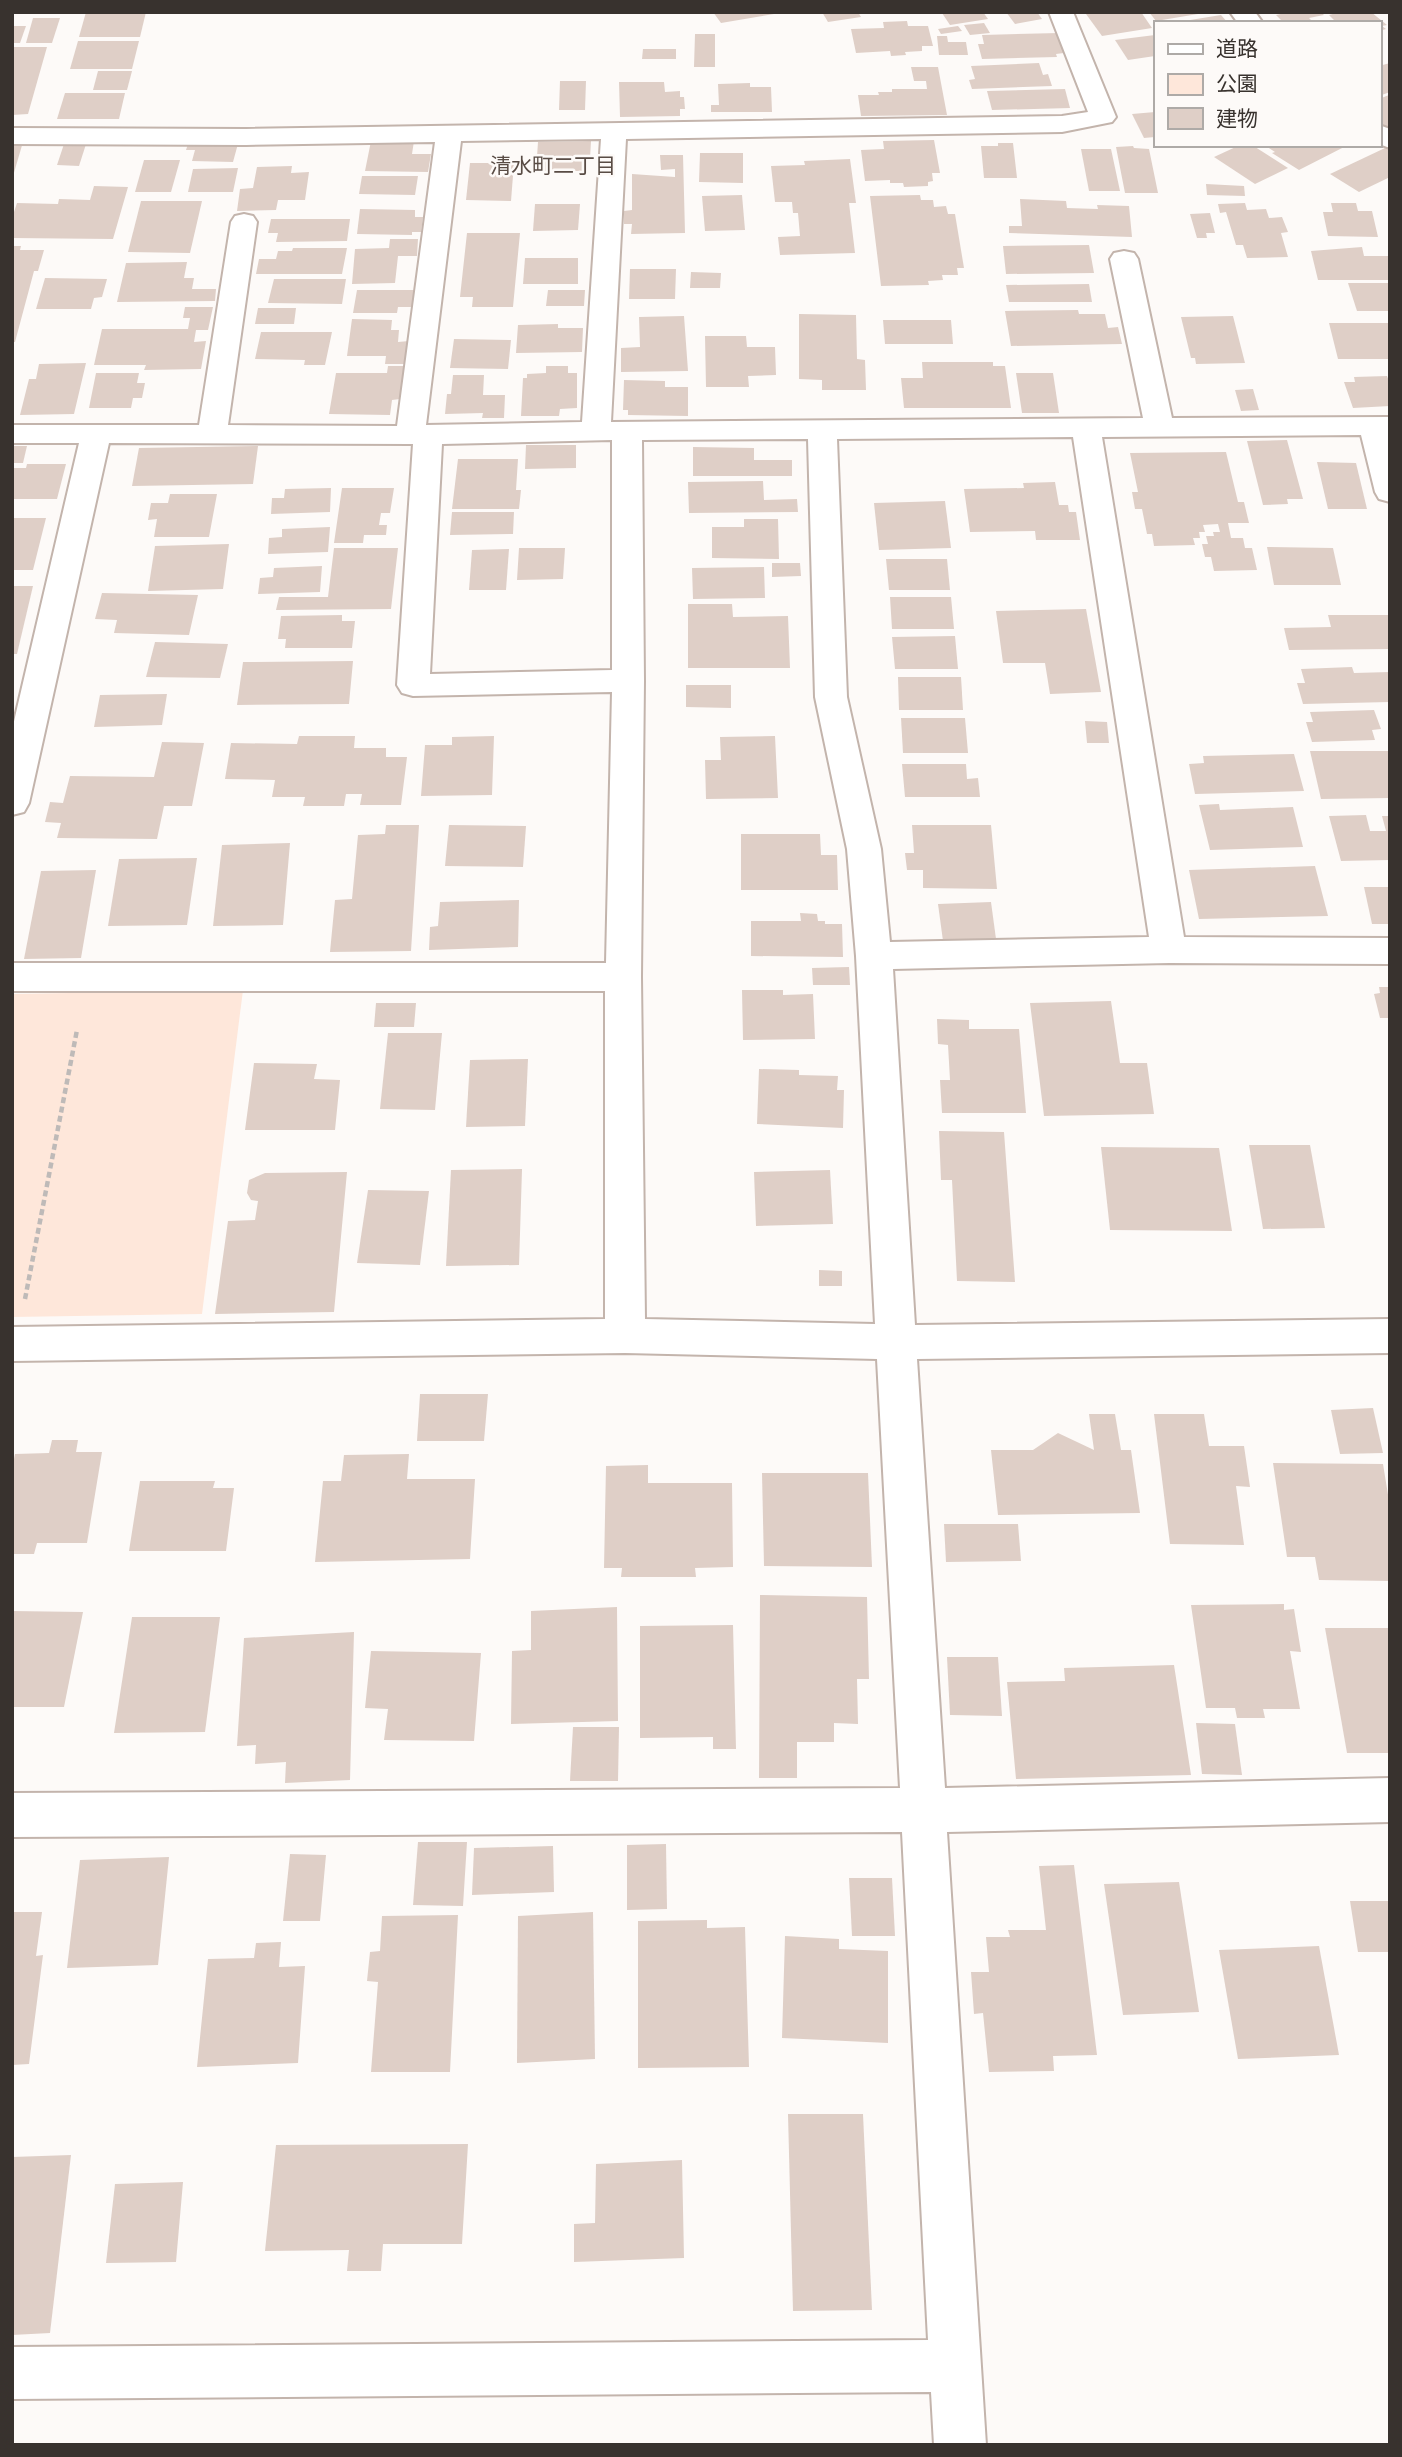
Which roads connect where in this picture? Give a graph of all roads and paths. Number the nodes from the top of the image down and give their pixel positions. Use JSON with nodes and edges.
{"nodes":[{"id":1,"x":1061,"y":12,"type":"edge"},
{"id":2,"x":614,"y":131,"type":"junction"},
{"id":3,"x":449,"y":134,"type":"junction"},
{"id":4,"x":12,"y":135,"type":"edge"},
{"id":5,"x":244,"y":222,"type":"dead end"},
{"id":6,"x":1124,"y":259,"type":"dead end"},
{"id":7,"x":1381,"y":426,"type":"edge"},
{"id":8,"x":1086,"y":428,"type":"junction"},
{"id":9,"x":1160,"y":428,"type":"junction"},
{"id":10,"x":822,"y":430,"type":"junction"},
{"id":11,"x":596,"y":431,"type":"junction"},
{"id":12,"x":626,"y":431,"type":"junction"},
{"id":13,"x":12,"y":434,"type":"edge"},
{"id":14,"x":96,"y":435,"type":"junction"},
{"id":15,"x":212,"y":435,"type":"junction"},
{"id":16,"x":419,"y":435,"type":"junction"},
{"id":17,"x":1390,"y":492,"type":"edge"},
{"id":18,"x":628,"y":681,"type":"junction"},
{"id":19,"x":12,"y":803,"type":"edge"},
{"id":20,"x":1169,"y":950,"type":"junction"},
{"id":21,"x":1390,"y":951,"type":"edge"},
{"id":22,"x":874,"y":956,"type":"junction"},
{"id":23,"x":12,"y":977,"type":"edge"},
{"id":24,"x":623,"y":977,"type":"junction"},
{"id":25,"x":77,"y":1030,"type":"dead end"},
{"id":26,"x":24,"y":1304,"type":"dead end"},
{"id":27,"x":625,"y":1336,"type":"junction"},
{"id":28,"x":1390,"y":1336,"type":"edge"},
{"id":29,"x":898,"y":1342,"type":"junction"},
{"id":30,"x":12,"y":1344,"type":"edge"},
{"id":31,"x":1390,"y":1800,"type":"edge"},
{"id":32,"x":923,"y":1810,"type":"junction"},
{"id":33,"x":12,"y":1815,"type":"edge"},
{"id":34,"x":954,"y":2366,"type":"junction"},
{"id":35,"x":12,"y":2372,"type":"edge"},
{"id":36,"x":960,"y":2445,"type":"edge"}],
"edges":[{"from":1,"to":2,"type":"street"},
{"from":2,"to":3,"type":"street"},
{"from":2,"to":11,"type":"street"},
{"from":3,"to":4,"type":"street"},
{"from":3,"to":16,"type":"street"},
{"from":5,"to":15,"type":"street"},
{"from":6,"to":9,"type":"street"},
{"from":7,"to":9,"type":"street"},
{"from":7,"to":17,"type":"street"},
{"from":8,"to":9,"type":"street"},
{"from":8,"to":10,"type":"street"},
{"from":8,"to":20,"type":"street"},
{"from":10,"to":12,"type":"street"},
{"from":10,"to":22,"type":"street"},
{"from":11,"to":12,"type":"street"},
{"from":11,"to":16,"type":"street"},
{"from":12,"to":18,"type":"street"},
{"from":13,"to":14,"type":"street"},
{"from":14,"to":15,"type":"street"},
{"from":14,"to":19,"type":"street"},
{"from":15,"to":16,"type":"street"},
{"from":16,"to":18,"type":"street"},
{"from":18,"to":24,"type":"street"},
{"from":20,"to":21,"type":"street"},
{"from":20,"to":22,"type":"street"},
{"from":22,"to":29,"type":"street"},
{"from":23,"to":24,"type":"street"},
{"from":24,"to":27,"type":"street"},
{"from":25,"to":26,"type":"path"},
{"from":27,"to":29,"type":"street"},
{"from":27,"to":30,"type":"street"},
{"from":28,"to":29,"type":"street"},
{"from":29,"to":32,"type":"street"},
{"from":31,"to":32,"type":"street"},
{"from":32,"to":33,"type":"street"},
{"from":32,"to":34,"type":"street"},
{"from":34,"to":35,"type":"street"},
{"from":34,"to":36,"type":"street"}]}
